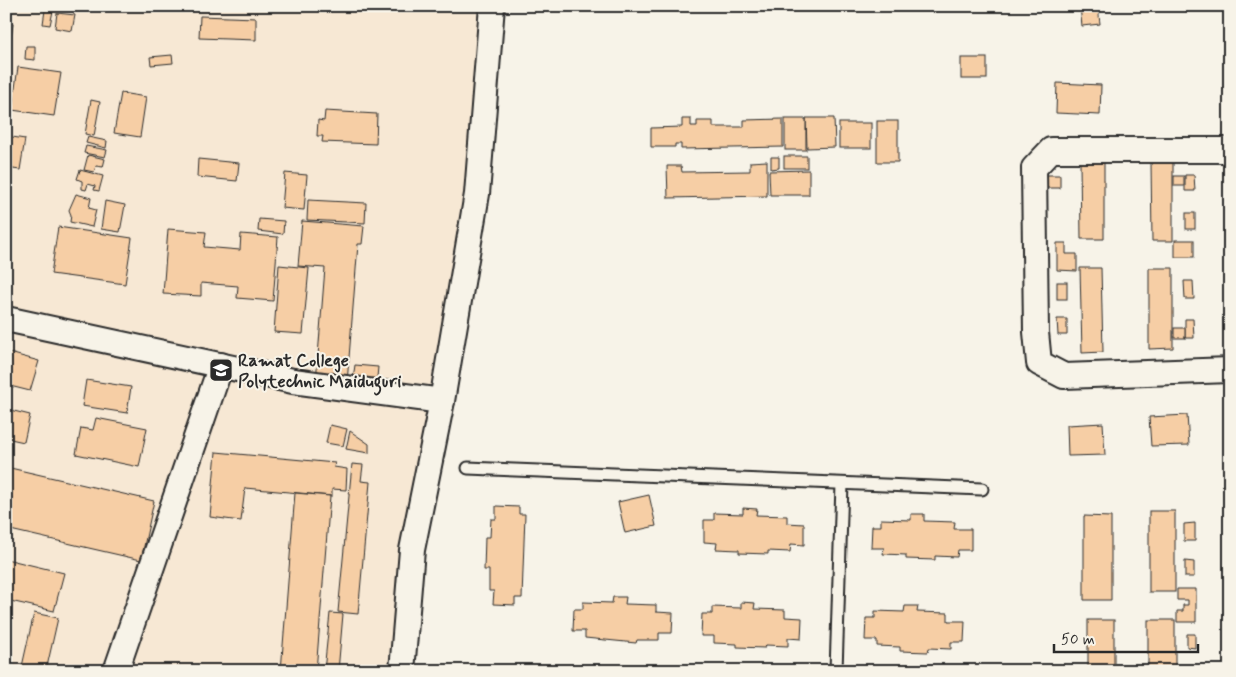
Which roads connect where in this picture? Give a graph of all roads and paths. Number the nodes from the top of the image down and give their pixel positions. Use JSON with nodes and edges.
{"nodes":[{"id":1,"x":492,"y":6,"type":"edge"},
{"id":2,"x":1230,"y":150,"type":"edge"},
{"id":3,"x":8,"y":313,"type":"edge"},
{"id":4,"x":221,"y":366,"type":"junction"},
{"id":5,"x":1230,"y":370,"type":"edge"},
{"id":6,"x":442,"y":401,"type":"junction"},
{"id":7,"x":468,"y":468,"type":"dead end"},
{"id":8,"x":842,"y":484,"type":"junction"},
{"id":9,"x":982,"y":489,"type":"dead end"},
{"id":10,"x":116,"y":671,"type":"edge"},
{"id":11,"x":402,"y":671,"type":"edge"},
{"id":12,"x":836,"y":671,"type":"edge"}],
"edges":[{"from":1,"to":6,"type":"street"},
{"from":2,"to":5,"type":"street"},
{"from":3,"to":4,"type":"street"},
{"from":4,"to":6,"type":"street"},
{"from":4,"to":10,"type":"street"},
{"from":6,"to":11,"type":"street"},
{"from":7,"to":8,"type":"lane"},
{"from":8,"to":9,"type":"lane"},
{"from":8,"to":12,"type":"lane"}]}
